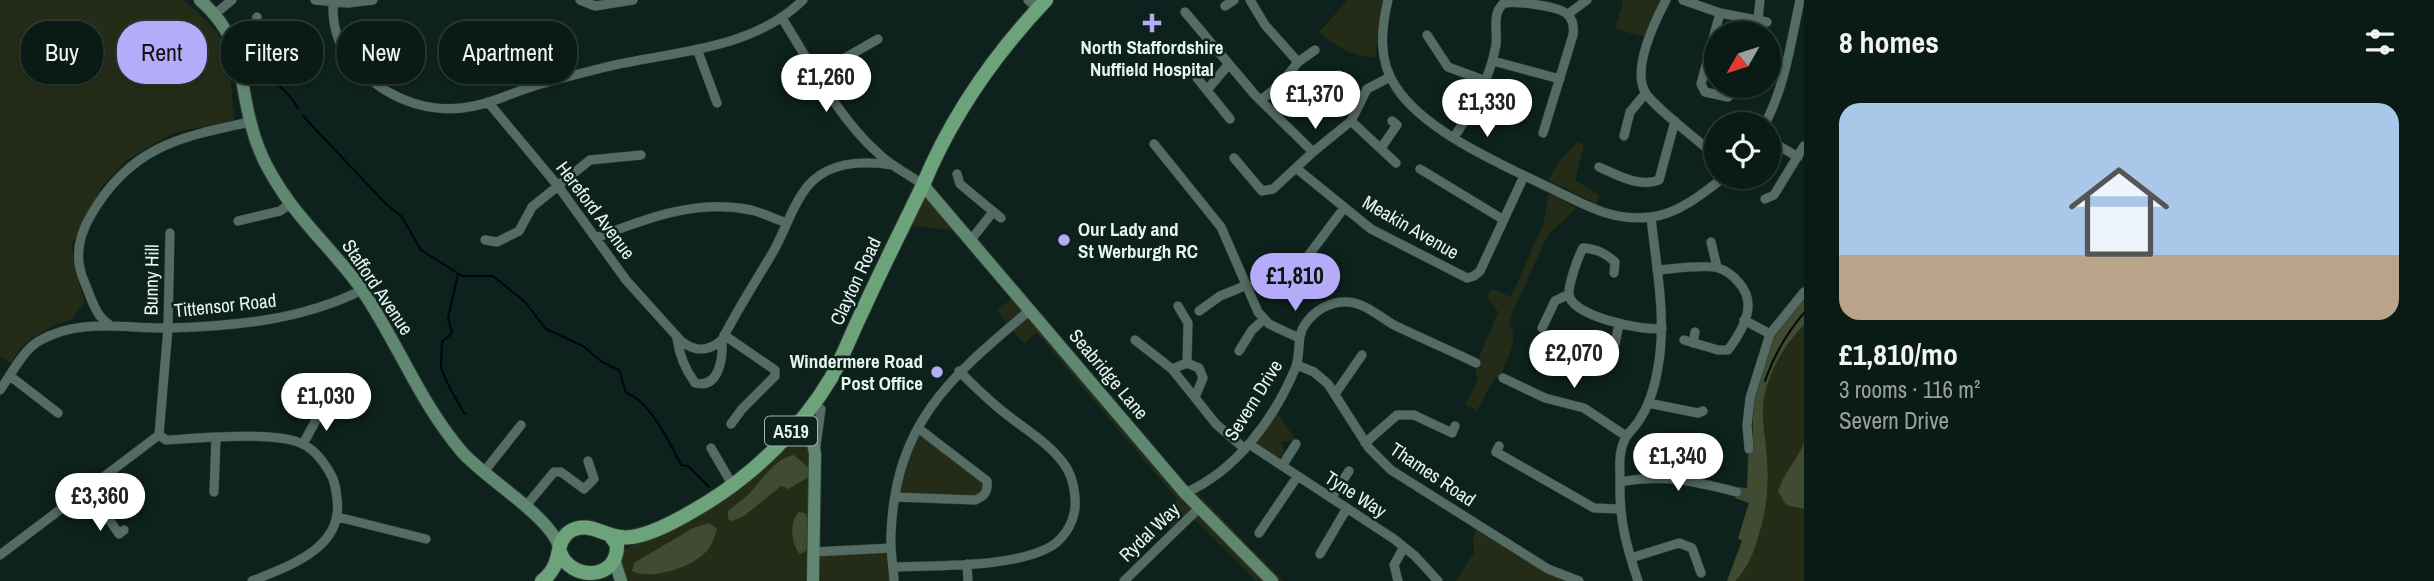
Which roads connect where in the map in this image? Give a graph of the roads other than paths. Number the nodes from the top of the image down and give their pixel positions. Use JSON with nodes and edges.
{"nodes":[{"id":1,"x":200,"y":0,"type":"edge"},
{"id":2,"x":232,"y":0,"type":"edge"},
{"id":3,"x":315,"y":0,"type":"edge"},
{"id":4,"x":373,"y":0,"type":"edge"},
{"id":5,"x":580,"y":0,"type":"edge"},
{"id":6,"x":633,"y":0,"type":"edge"},
{"id":7,"x":803,"y":0,"type":"edge"},
{"id":8,"x":1234,"y":0,"type":"edge"},
{"id":9,"x":1250,"y":0,"type":"edge"},
{"id":10,"x":1388,"y":0,"type":"edge"},
{"id":11,"x":1587,"y":0,"type":"edge"},
{"id":12,"x":1667,"y":0,"type":"edge"},
{"id":13,"x":1683,"y":0,"type":"edge"},
{"id":14,"x":1760,"y":0,"type":"edge"},
{"id":15,"x":1800,"y":0,"type":"edge"},
{"id":16,"x":333,"y":2,"type":"junction"},
{"id":17,"x":1037,"y":3,"type":"edge"},
{"id":18,"x":1225,"y":6,"type":"dead end"},
{"id":19,"x":1185,"y":12,"type":"dead end"},
{"id":20,"x":1720,"y":13,"type":"junction"},
{"id":21,"x":215,"y":14,"type":"junction"},
{"id":22,"x":1568,"y":14,"type":"junction"},
{"id":23,"x":257,"y":17,"type":"dead end"},
{"id":24,"x":782,"y":18,"type":"junction"},
{"id":25,"x":256,"y":21,"type":"edge"},
{"id":26,"x":1718,"y":21,"type":"edge"},
{"id":27,"x":221,"y":22,"type":"edge"},
{"id":28,"x":1427,"y":36,"type":"dead end"},
{"id":29,"x":878,"y":39,"type":"dead end"},
{"id":30,"x":697,"y":49,"type":"junction"},
{"id":31,"x":1315,"y":50,"type":"dead end"},
{"id":32,"x":1493,"y":61,"type":"junction"},
{"id":33,"x":1298,"y":62,"type":"junction"},
{"id":34,"x":1228,"y":65,"type":"junction"},
{"id":35,"x":1704,"y":73,"type":"edge"},
{"id":36,"x":817,"y":74,"type":"junction"},
{"id":37,"x":1339,"y":75,"type":"dead end"},
{"id":38,"x":1390,"y":77,"type":"junction"},
{"id":39,"x":1197,"y":78,"type":"dead end"},
{"id":40,"x":1560,"y":79,"type":"junction"},
{"id":41,"x":1486,"y":81,"type":"junction"},
{"id":42,"x":244,"y":84,"type":"edge"},
{"id":43,"x":1208,"y":89,"type":"junction"},
{"id":44,"x":1704,"y":90,"type":"edge"},
{"id":45,"x":1645,"y":94,"type":"junction"},
{"id":46,"x":1362,"y":97,"type":"junction"},
{"id":47,"x":1261,"y":100,"type":"junction"},
{"id":48,"x":488,"y":102,"type":"junction"},
{"id":49,"x":717,"y":103,"type":"dead end"},
{"id":50,"x":1770,"y":112,"type":"edge"},
{"id":51,"x":1230,"y":119,"type":"dead end"},
{"id":52,"x":1351,"y":121,"type":"junction"},
{"id":53,"x":1398,"y":121,"type":"dead end"},
{"id":54,"x":1675,"y":121,"type":"junction"},
{"id":55,"x":250,"y":122,"type":"junction"},
{"id":56,"x":1542,"y":129,"type":"dead end"},
{"id":57,"x":1624,"y":136,"type":"dead end"},
{"id":58,"x":1454,"y":137,"type":"junction"},
{"id":59,"x":1154,"y":144,"type":"dead end"},
{"id":60,"x":1704,"y":145,"type":"edge"},
{"id":61,"x":1804,"y":146,"type":"edge"},
{"id":62,"x":1781,"y":147,"type":"edge"},
{"id":63,"x":872,"y":148,"type":"junction"},
{"id":64,"x":1381,"y":148,"type":"junction"},
{"id":65,"x":1313,"y":152,"type":"junction"},
{"id":66,"x":641,"y":155,"type":"dead end"},
{"id":67,"x":1234,"y":158,"type":"dead end"},
{"id":68,"x":1798,"y":158,"type":"junction"},
{"id":69,"x":865,"y":161,"type":"junction"},
{"id":70,"x":1396,"y":163,"type":"dead end"},
{"id":71,"x":893,"y":165,"type":"junction"},
{"id":72,"x":1600,"y":167,"type":"dead end"},
{"id":73,"x":1296,"y":168,"type":"junction"},
{"id":74,"x":1424,"y":173,"type":"dead end"},
{"id":75,"x":957,"y":174,"type":"dead end"},
{"id":76,"x":1524,"y":176,"type":"junction"},
{"id":77,"x":923,"y":185,"type":"junction"},
{"id":78,"x":558,"y":186,"type":"junction"},
{"id":79,"x":1707,"y":189,"type":"edge"},
{"id":80,"x":1765,"y":198,"type":"dead end"},
{"id":81,"x":290,"y":204,"type":"junction"},
{"id":82,"x":1344,"y":208,"type":"junction"},
{"id":83,"x":1651,"y":218,"type":"junction"},
{"id":84,"x":1504,"y":220,"type":"junction"},
{"id":85,"x":238,"y":221,"type":"dead end"},
{"id":86,"x":787,"y":223,"type":"junction"},
{"id":87,"x":170,"y":233,"type":"dead end"},
{"id":88,"x":596,"y":239,"type":"junction"},
{"id":89,"x":485,"y":240,"type":"dead end"},
{"id":90,"x":970,"y":241,"type":"junction"},
{"id":91,"x":1711,"y":242,"type":"dead end"},
{"id":92,"x":1308,"y":256,"type":"dead end"},
{"id":93,"x":1717,"y":267,"type":"junction"},
{"id":94,"x":1657,"y":270,"type":"junction"},
{"id":95,"x":1614,"y":273,"type":"dead end"},
{"id":96,"x":1247,"y":285,"type":"junction"},
{"id":97,"x":362,"y":290,"type":"junction"},
{"id":98,"x":1804,"y":292,"type":"edge"},
{"id":99,"x":1569,"y":294,"type":"junction"},
{"id":100,"x":1178,"y":306,"type":"dead end"},
{"id":101,"x":1030,"y":310,"type":"junction"},
{"id":102,"x":1199,"y":311,"type":"dead end"},
{"id":103,"x":98,"y":313,"type":"junction"},
{"id":104,"x":1264,"y":318,"type":"junction"},
{"id":105,"x":1744,"y":320,"type":"junction"},
{"id":106,"x":1619,"y":324,"type":"junction"},
{"id":107,"x":87,"y":326,"type":"junction"},
{"id":108,"x":112,"y":326,"type":"junction"},
{"id":109,"x":168,"y":328,"type":"junction"},
{"id":110,"x":1542,"y":328,"type":"dead end"},
{"id":111,"x":1662,"y":328,"type":"junction"},
{"id":112,"x":1695,"y":332,"type":"dead end"},
{"id":113,"x":1770,"y":334,"type":"junction"},
{"id":114,"x":677,"y":338,"type":"junction"},
{"id":115,"x":723,"y":338,"type":"junction"},
{"id":116,"x":1299,"y":338,"type":"junction"},
{"id":117,"x":1135,"y":340,"type":"dead end"},
{"id":118,"x":1615,"y":344,"type":"dead end"},
{"id":119,"x":1239,"y":351,"type":"dead end"},
{"id":120,"x":1362,"y":355,"type":"dead end"},
{"id":121,"x":1187,"y":363,"type":"junction"},
{"id":122,"x":1469,"y":363,"type":"dead end"},
{"id":123,"x":1297,"y":365,"type":"junction"},
{"id":124,"x":1172,"y":369,"type":"junction"},
{"id":125,"x":959,"y":371,"type":"junction"},
{"id":126,"x":10,"y":376,"type":"junction"},
{"id":127,"x":1507,"y":383,"type":"dead end"},
{"id":128,"x":0,"y":390,"type":"edge"},
{"id":129,"x":1335,"y":394,"type":"junction"},
{"id":130,"x":1195,"y":397,"type":"junction"},
{"id":131,"x":1648,"y":403,"type":"junction"},
{"id":132,"x":322,"y":409,"type":"dead end"},
{"id":133,"x":821,"y":410,"type":"dead end"},
{"id":134,"x":1703,"y":411,"type":"dead end"},
{"id":135,"x":58,"y":413,"type":"dead end"},
{"id":136,"x":731,"y":424,"type":"dead end"},
{"id":137,"x":521,"y":425,"type":"dead end"},
{"id":138,"x":796,"y":425,"type":"junction"},
{"id":139,"x":918,"y":428,"type":"junction"},
{"id":140,"x":1450,"y":431,"type":"dead end"},
{"id":141,"x":159,"y":435,"type":"junction"},
{"id":142,"x":1626,"y":436,"type":"junction"},
{"id":143,"x":216,"y":438,"type":"junction"},
{"id":144,"x":1365,"y":443,"type":"junction"},
{"id":145,"x":303,"y":444,"type":"junction"},
{"id":146,"x":1290,"y":446,"type":"dead end"},
{"id":147,"x":1499,"y":446,"type":"dead end"},
{"id":148,"x":1247,"y":447,"type":"junction"},
{"id":149,"x":711,"y":448,"type":"dead end"},
{"id":150,"x":1749,"y":449,"type":"dead end"},
{"id":151,"x":815,"y":454,"type":"junction"},
{"id":152,"x":588,"y":461,"type":"dead end"},
{"id":153,"x":1282,"y":466,"type":"junction"},
{"id":154,"x":1349,"y":471,"type":"dead end"},
{"id":155,"x":483,"y":473,"type":"junction"},
{"id":156,"x":1297,"y":477,"type":"junction"},
{"id":157,"x":1620,"y":482,"type":"junction"},
{"id":158,"x":732,"y":484,"type":"junction"},
{"id":159,"x":89,"y":490,"type":"junction"},
{"id":160,"x":214,"y":492,"type":"dead end"},
{"id":161,"x":1737,"y":492,"type":"dead end"},
{"id":162,"x":1185,"y":493,"type":"junction"},
{"id":163,"x":895,"y":497,"type":"junction"},
{"id":164,"x":1331,"y":498,"type":"junction"},
{"id":165,"x":525,"y":507,"type":"junction"},
{"id":166,"x":1199,"y":508,"type":"junction"},
{"id":167,"x":1346,"y":508,"type":"junction"},
{"id":168,"x":1619,"y":509,"type":"junction"},
{"id":169,"x":338,"y":517,"type":"junction"},
{"id":170,"x":545,"y":523,"type":"junction"},
{"id":171,"x":124,"y":530,"type":"dead end"},
{"id":172,"x":574,"y":530,"type":"junction"},
{"id":173,"x":649,"y":532,"type":"junction"},
{"id":174,"x":1259,"y":533,"type":"dead end"},
{"id":175,"x":610,"y":535,"type":"junction"},
{"id":176,"x":426,"y":539,"type":"dead end"},
{"id":177,"x":1404,"y":547,"type":"junction"},
{"id":178,"x":891,"y":548,"type":"junction"},
{"id":179,"x":560,"y":549,"type":"junction"},
{"id":180,"x":813,"y":552,"type":"junction"},
{"id":181,"x":1320,"y":554,"type":"dead end"},
{"id":182,"x":0,"y":555,"type":"edge"},
{"id":183,"x":617,"y":558,"type":"junction"},
{"id":184,"x":1631,"y":558,"type":"junction"},
{"id":185,"x":967,"y":564,"type":"junction"},
{"id":186,"x":893,"y":567,"type":"junction"},
{"id":187,"x":580,"y":572,"type":"junction"},
{"id":188,"x":601,"y":573,"type":"junction"},
{"id":189,"x":1701,"y":573,"type":"dead end"},
{"id":190,"x":252,"y":581,"type":"edge"},
{"id":191,"x":542,"y":581,"type":"edge"},
{"id":192,"x":618,"y":581,"type":"edge"},
{"id":193,"x":813,"y":581,"type":"edge"},
{"id":194,"x":894,"y":581,"type":"edge"},
{"id":195,"x":968,"y":581,"type":"edge"},
{"id":196,"x":1124,"y":581,"type":"edge"},
{"id":197,"x":1272,"y":581,"type":"edge"},
{"id":198,"x":1398,"y":581,"type":"edge"},
{"id":199,"x":1438,"y":581,"type":"edge"},
{"id":200,"x":1579,"y":581,"type":"edge"},
{"id":201,"x":1638,"y":581,"type":"edge"}],
"edges":[{"from":1,"to":21,"type":"street","name":"Stafford Avenue"},
{"from":2,"to":21,"type":"street"},
{"from":3,"to":16,"type":"street"},
{"from":4,"to":16,"type":"street"},
{"from":5,"to":6,"type":"street"},
{"from":7,"to":24,"type":"street"},
{"from":8,"to":18,"type":"street"},
{"from":9,"to":33,"type":"street"},
{"from":10,"to":38,"type":"street"},
{"from":11,"to":22,"type":"street"},
{"from":12,"to":45,"type":"street"},
{"from":13,"to":20,"type":"street"},
{"from":14,"to":20,"type":"street"},
{"from":15,"to":50,"type":"street"},
{"from":16,"to":48,"type":"street"},
{"from":17,"to":77,"type":"main road","name":"Clayton Road","number":"A519"},
{"from":19,"to":34,"type":"street"},
{"from":20,"to":26,"type":"street"},
{"from":21,"to":27,"type":"street","name":"Stafford Avenue"},
{"from":22,"to":32,"type":"street"},
{"from":22,"to":40,"type":"street"},
{"from":23,"to":25,"type":"street"},
{"from":24,"to":30,"type":"street"},
{"from":24,"to":36,"type":"street"},
{"from":28,"to":41,"type":"street"},
{"from":29,"to":36,"type":"street"},
{"from":30,"to":48,"type":"street"},
{"from":30,"to":49,"type":"street"},
{"from":31,"to":33,"type":"street"},
{"from":32,"to":40,"type":"street"},
{"from":32,"to":41,"type":"street"},
{"from":33,"to":47,"type":"street"},
{"from":34,"to":43,"type":"street"},
{"from":34,"to":47,"type":"street"},
{"from":35,"to":44,"type":"street"},
{"from":36,"to":63,"type":"street"},
{"from":37,"to":46,"type":"street"},
{"from":38,"to":46,"type":"street"},
{"from":38,"to":58,"type":"street"},
{"from":39,"to":43,"type":"street"},
{"from":40,"to":56,"type":"street"},
{"from":41,"to":58,"type":"street"},
{"from":42,"to":55,"type":"street","name":"Stafford Avenue"},
{"from":43,"to":51,"type":"street"},
{"from":45,"to":54,"type":"street"},
{"from":45,"to":57,"type":"street"},
{"from":46,"to":52,"type":"street"},
{"from":47,"to":65,"type":"street"},
{"from":48,"to":78,"type":"street","name":"Hereford Avenue"},
{"from":52,"to":64,"type":"street"},
{"from":52,"to":65,"type":"street"},
{"from":53,"to":64,"type":"street"},
{"from":54,"to":60,"type":"street"},
{"from":54,"to":72,"type":"street"},
{"from":55,"to":81,"type":"street","name":"Stafford Avenue"},
{"from":55,"to":103,"type":"street"},
{"from":58,"to":76,"type":"street"},
{"from":59,"to":96,"type":"street"},
{"from":61,"to":68,"type":"street"},
{"from":62,"to":68,"type":"street"},
{"from":63,"to":69,"type":"street"},
{"from":63,"to":71,"type":"street"},
{"from":64,"to":70,"type":"street"},
{"from":65,"to":73,"type":"street"},
{"from":66,"to":78,"type":"street"},
{"from":67,"to":73,"type":"street"},
{"from":68,"to":80,"type":"street"},
{"from":69,"to":71,"type":"street","name":"Hereford Avenue"},
{"from":69,"to":86,"type":"street","name":"Hereford Avenue"},
{"from":71,"to":77,"type":"street"},
{"from":73,"to":82,"type":"street","name":"Meakin Avenue"},
{"from":74,"to":84,"type":"street"},
{"from":75,"to":90,"type":"street"},
{"from":76,"to":83,"type":"street"},
{"from":76,"to":84,"type":"street","name":"Meakin Avenue"},
{"from":77,"to":90,"type":"street","name":"Seabridge Lane"},
{"from":77,"to":138,"type":"main road","name":"Clayton Road","number":"A519"},
{"from":78,"to":88,"type":"street","name":"Hereford Avenue"},
{"from":78,"to":89,"type":"street"},
{"from":79,"to":83,"type":"street"},
{"from":81,"to":85,"type":"street"},
{"from":81,"to":97,"type":"street","name":"Stafford Avenue"},
{"from":82,"to":84,"type":"street","name":"Meakin Avenue"},
{"from":82,"to":92,"type":"street","name":"Meakin Avenue"},
{"from":83,"to":94,"type":"street"},
{"from":86,"to":88,"type":"street"},
{"from":86,"to":115,"type":"street","name":"Hereford Avenue"},
{"from":87,"to":109,"type":"street","name":"Bunny Hill"},
{"from":88,"to":114,"type":"street","name":"Hereford Avenue"},
{"from":90,"to":101,"type":"street","name":"Seabridge Lane"},
{"from":91,"to":93,"type":"street"},
{"from":93,"to":94,"type":"street"},
{"from":93,"to":105,"type":"street"},
{"from":94,"to":111,"type":"street"},
{"from":95,"to":99,"type":"street"},
{"from":96,"to":102,"type":"street"},
{"from":96,"to":104,"type":"street"},
{"from":97,"to":109,"type":"street","name":"Tittensor Road"},
{"from":97,"to":155,"type":"street","name":"Stafford Avenue"},
{"from":98,"to":113,"type":"street"},
{"from":99,"to":106,"type":"street"},
{"from":99,"to":110,"type":"street"},
{"from":100,"to":121,"type":"street"},
{"from":101,"to":125,"type":"street"},
{"from":101,"to":162,"type":"street","name":"Seabridge Lane"},
{"from":103,"to":107,"type":"street"},
{"from":103,"to":108,"type":"street"},
{"from":104,"to":116,"type":"street"},
{"from":104,"to":119,"type":"street"},
{"from":105,"to":112,"type":"street"},
{"from":105,"to":113,"type":"street"},
{"from":106,"to":111,"type":"street"},
{"from":106,"to":118,"type":"street"},
{"from":107,"to":108,"type":"street","name":"Tittensor Road"},
{"from":107,"to":126,"type":"street","name":"Tittensor Road"},
{"from":108,"to":109,"type":"street","name":"Tittensor Road"},
{"from":109,"to":141,"type":"street","name":"Bunny Hill"},
{"from":111,"to":131,"type":"street"},
{"from":113,"to":150,"type":"street"},
{"from":114,"to":115,"type":"street"},
{"from":114,"to":115,"type":"street","name":"Hereford Avenue"},
{"from":115,"to":136,"type":"street"},
{"from":116,"to":122,"type":"street"},
{"from":116,"to":123,"type":"street","name":"Severn Drive"},
{"from":117,"to":124,"type":"street","name":"Tyne Way"},
{"from":120,"to":129,"type":"street"},
{"from":121,"to":124,"type":"street"},
{"from":121,"to":130,"type":"street"},
{"from":123,"to":129,"type":"street","name":"Thames Road"},
{"from":123,"to":148,"type":"street","name":"Severn Drive"},
{"from":124,"to":130,"type":"street","name":"Tyne Way"},
{"from":125,"to":139,"type":"street"},
{"from":125,"to":185,"type":"street"},
{"from":126,"to":128,"type":"street","name":"Tittensor Road"},
{"from":126,"to":135,"type":"street"},
{"from":127,"to":142,"type":"street"},
{"from":129,"to":144,"type":"street","name":"Thames Road"},
{"from":130,"to":148,"type":"street","name":"Tyne Way"},
{"from":131,"to":134,"type":"street"},
{"from":131,"to":142,"type":"street"},
{"from":132,"to":145,"type":"street"},
{"from":133,"to":151,"type":"street"},
{"from":137,"to":155,"type":"street"},
{"from":138,"to":151,"type":"street"},
{"from":138,"to":158,"type":"main road","name":"Clayton Road","number":"A519"},
{"from":139,"to":163,"type":"street"},
{"from":139,"to":163,"type":"street"},
{"from":140,"to":144,"type":"street"},
{"from":141,"to":143,"type":"street"},
{"from":141,"to":159,"type":"street"},
{"from":142,"to":157,"type":"street"},
{"from":143,"to":145,"type":"street"},
{"from":143,"to":160,"type":"street"},
{"from":144,"to":200,"type":"street","name":"Thames Road"},
{"from":145,"to":169,"type":"street"},
{"from":146,"to":153,"type":"street"},
{"from":147,"to":168,"type":"street"},
{"from":148,"to":153,"type":"street","name":"Tyne Way"},
{"from":148,"to":162,"type":"street","name":"Severn Drive"},
{"from":149,"to":158,"type":"street"},
{"from":151,"to":180,"type":"street"},
{"from":152,"to":165,"type":"street"},
{"from":153,"to":156,"type":"street","name":"Tyne Way"},
{"from":154,"to":164,"type":"street"},
{"from":155,"to":165,"type":"street","name":"Stafford Avenue"},
{"from":156,"to":164,"type":"street","name":"Tyne Way"},
{"from":156,"to":174,"type":"street"},
{"from":157,"to":161,"type":"street"},
{"from":157,"to":168,"type":"street"},
{"from":158,"to":173,"type":"main road","name":"Clayton Road","number":"A519"},
{"from":159,"to":171,"type":"street"},
{"from":159,"to":182,"type":"street"},
{"from":162,"to":166,"type":"street","name":"Seabridge Lane"},
{"from":163,"to":178,"type":"street"},
{"from":164,"to":167,"type":"street","name":"Tyne Way"},
{"from":165,"to":170,"type":"street","name":"Stafford Avenue"},
{"from":166,"to":196,"type":"street","name":"Rydal Way"},
{"from":166,"to":197,"type":"street","name":"Seabridge Lane"},
{"from":167,"to":177,"type":"street","name":"Tyne Way"},
{"from":167,"to":181,"type":"street"},
{"from":168,"to":184,"type":"street"},
{"from":169,"to":176,"type":"street"},
{"from":169,"to":190,"type":"street"},
{"from":170,"to":172,"type":"street","name":"Stafford Avenue"},
{"from":170,"to":179,"type":"street","name":"Stafford Avenue"},
{"from":172,"to":175,"type":"main road","number":"A519"},
{"from":172,"to":179,"type":"main road"},
{"from":173,"to":175,"type":"main road","name":"Clayton Road","number":"A519"},
{"from":173,"to":183,"type":"main road","name":"Clayton Road","number":"A519"},
{"from":175,"to":183,"type":"main road"},
{"from":177,"to":198,"type":"street"},
{"from":177,"to":199,"type":"street","name":"Tyne Way"},
{"from":178,"to":180,"type":"street"},
{"from":178,"to":186,"type":"street"},
{"from":179,"to":187,"type":"main road"},
{"from":179,"to":191,"type":"main road"},
{"from":180,"to":193,"type":"street"},
{"from":183,"to":188,"type":"main road","number":"A519"},
{"from":183,"to":192,"type":"street"},
{"from":184,"to":189,"type":"street"},
{"from":184,"to":201,"type":"street"},
{"from":185,"to":186,"type":"street"},
{"from":185,"to":195,"type":"street"},
{"from":186,"to":194,"type":"street"},
{"from":187,"to":188,"type":"main road"},
{"from":187,"to":191,"type":"main road"},
{"from":188,"to":192,"type":"street"}]}
